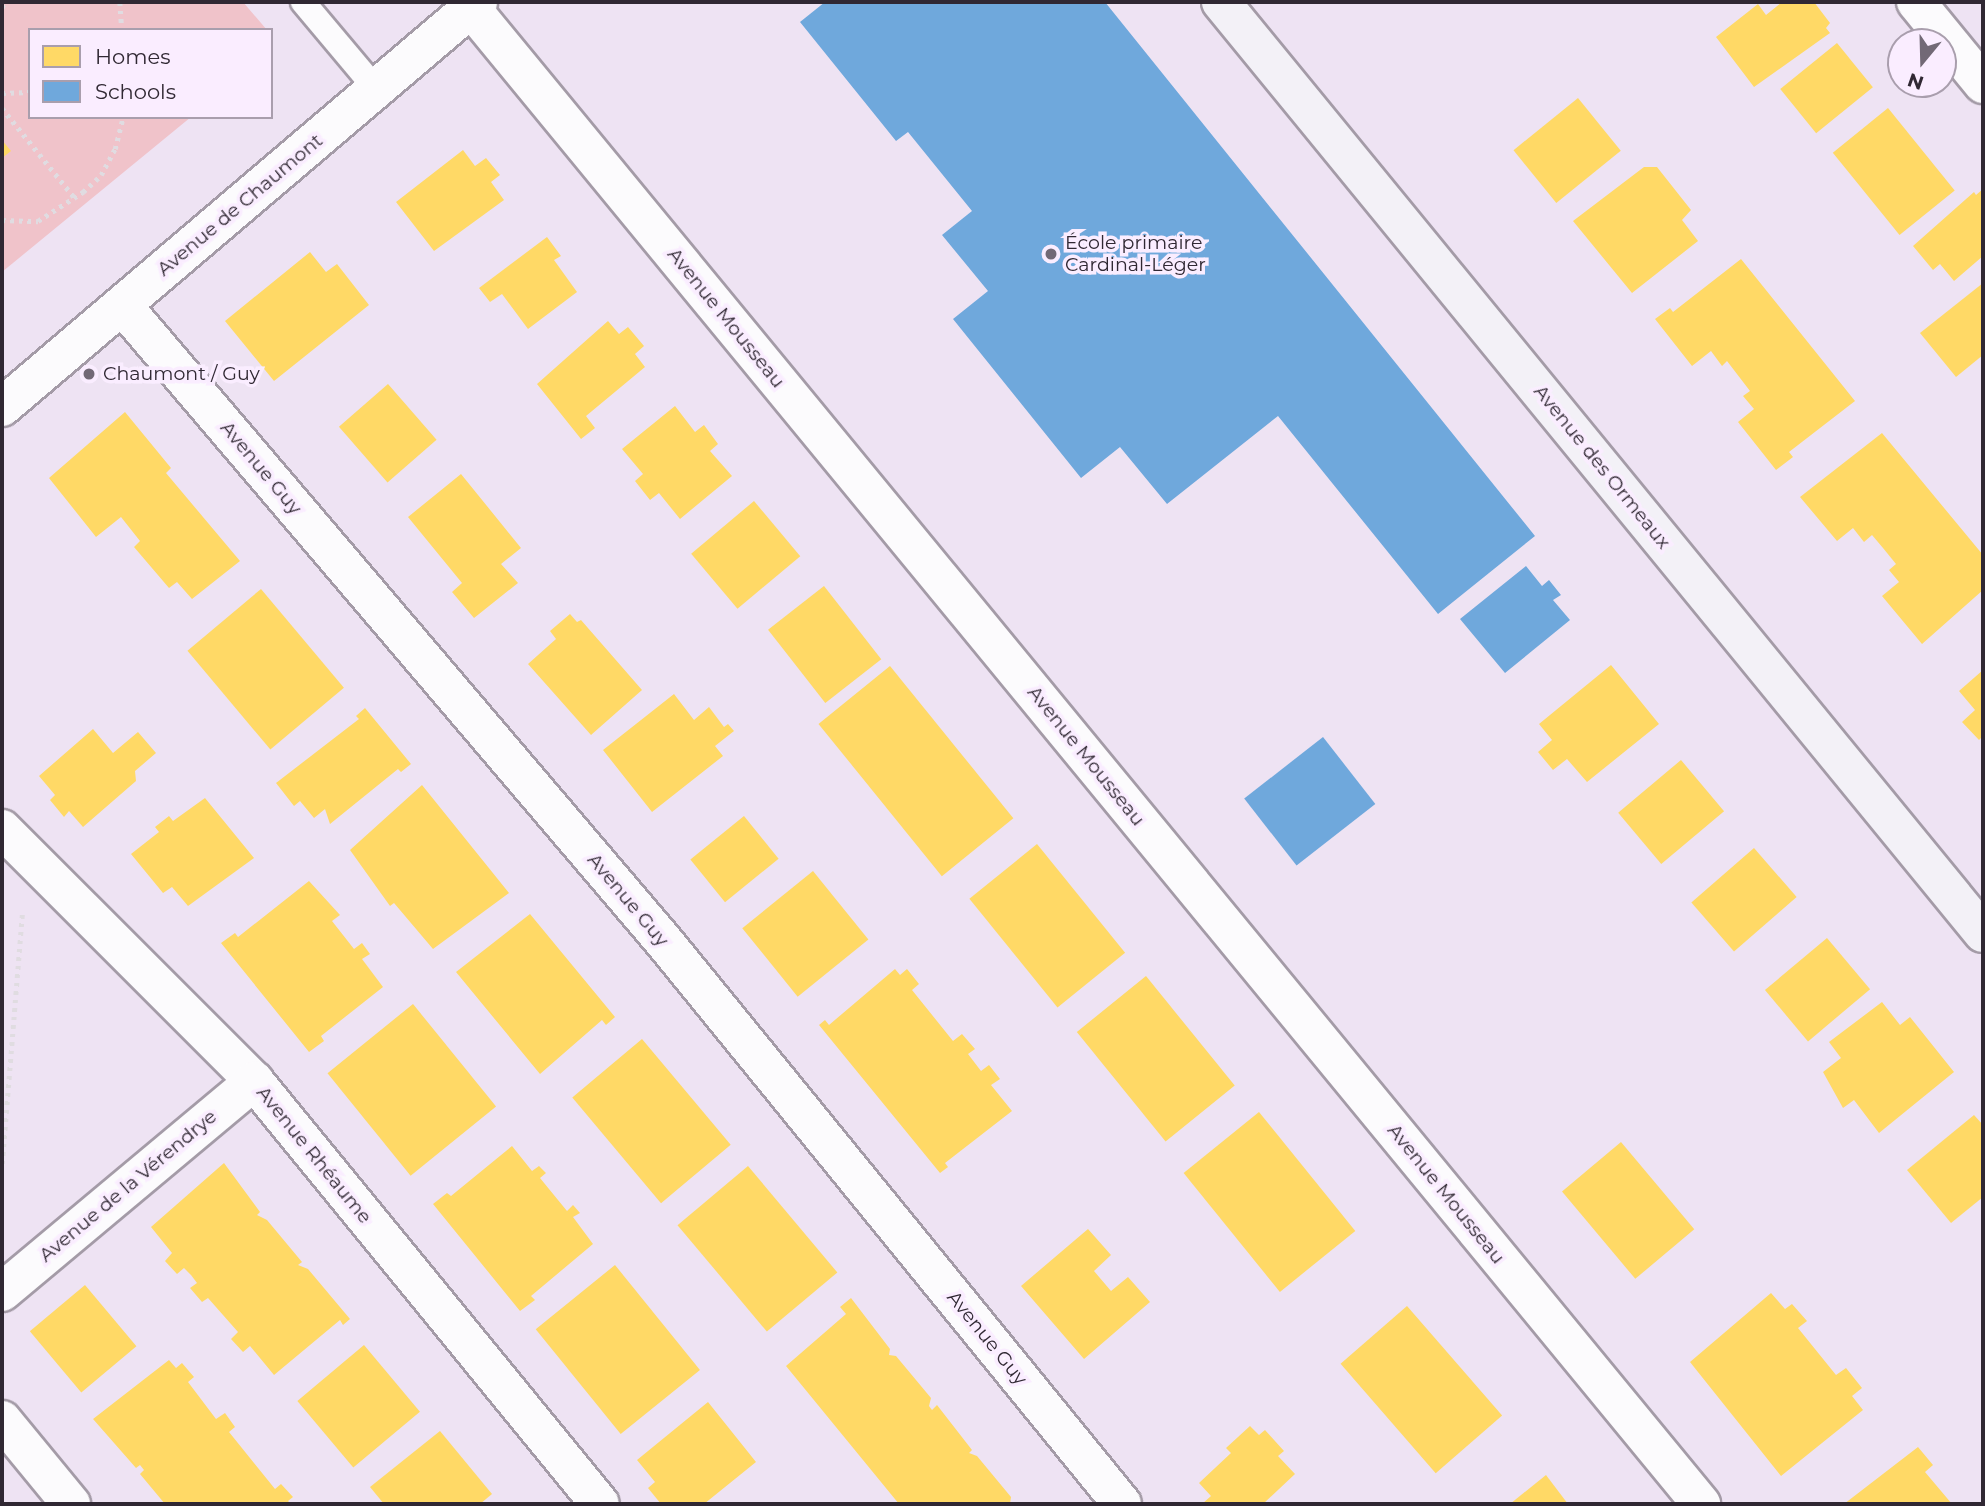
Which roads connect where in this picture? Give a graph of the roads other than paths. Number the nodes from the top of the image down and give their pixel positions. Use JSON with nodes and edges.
{"nodes":[{"id":1,"x":303,"y":2,"type":"edge"},
{"id":2,"x":1221,"y":2,"type":"edge"},
{"id":3,"x":1916,"y":2,"type":"edge"},
{"id":4,"x":475,"y":5,"type":"edge"},
{"id":5,"x":1983,"y":84,"type":"edge"},
{"id":6,"x":376,"y":89,"type":"junction"},
{"id":7,"x":122,"y":305,"type":"junction"},
{"id":8,"x":6,"y":393,"type":"edge"},
{"id":9,"x":14,"y":841,"type":"edge"},
{"id":10,"x":1983,"y":933,"type":"edge"},
{"id":11,"x":254,"y":1081,"type":"junction"},
{"id":12,"x":2,"y":1292,"type":"edge"},
{"id":13,"x":2,"y":1420,"type":"edge"},
{"id":14,"x":71,"y":1504,"type":"edge"},
{"id":15,"x":600,"y":1504,"type":"edge"},
{"id":16,"x":1122,"y":1504,"type":"edge"},
{"id":17,"x":1701,"y":1504,"type":"edge"}],
"edges":[{"from":1,"to":6,"type":"lane"},
{"from":2,"to":10,"type":"street","name":"Avenue des Ormeaux"},
{"from":3,"to":5,"type":"street"},
{"from":4,"to":6,"type":"street","name":"Avenue de Chaumont"},
{"from":4,"to":17,"type":"street","name":"Avenue Mousseau"},
{"from":6,"to":7,"type":"street","name":"Avenue de Chaumont"},
{"from":7,"to":8,"type":"street","name":"Avenue de Chaumont"},
{"from":7,"to":16,"type":"street","name":"Avenue Guy"},
{"from":9,"to":11,"type":"street","name":"Avenue Rhéaume"},
{"from":11,"to":12,"type":"street","name":"Avenue de la Vérendrye"},
{"from":11,"to":15,"type":"street","name":"Avenue Rhéaume"},
{"from":13,"to":14,"type":"street"}]}
